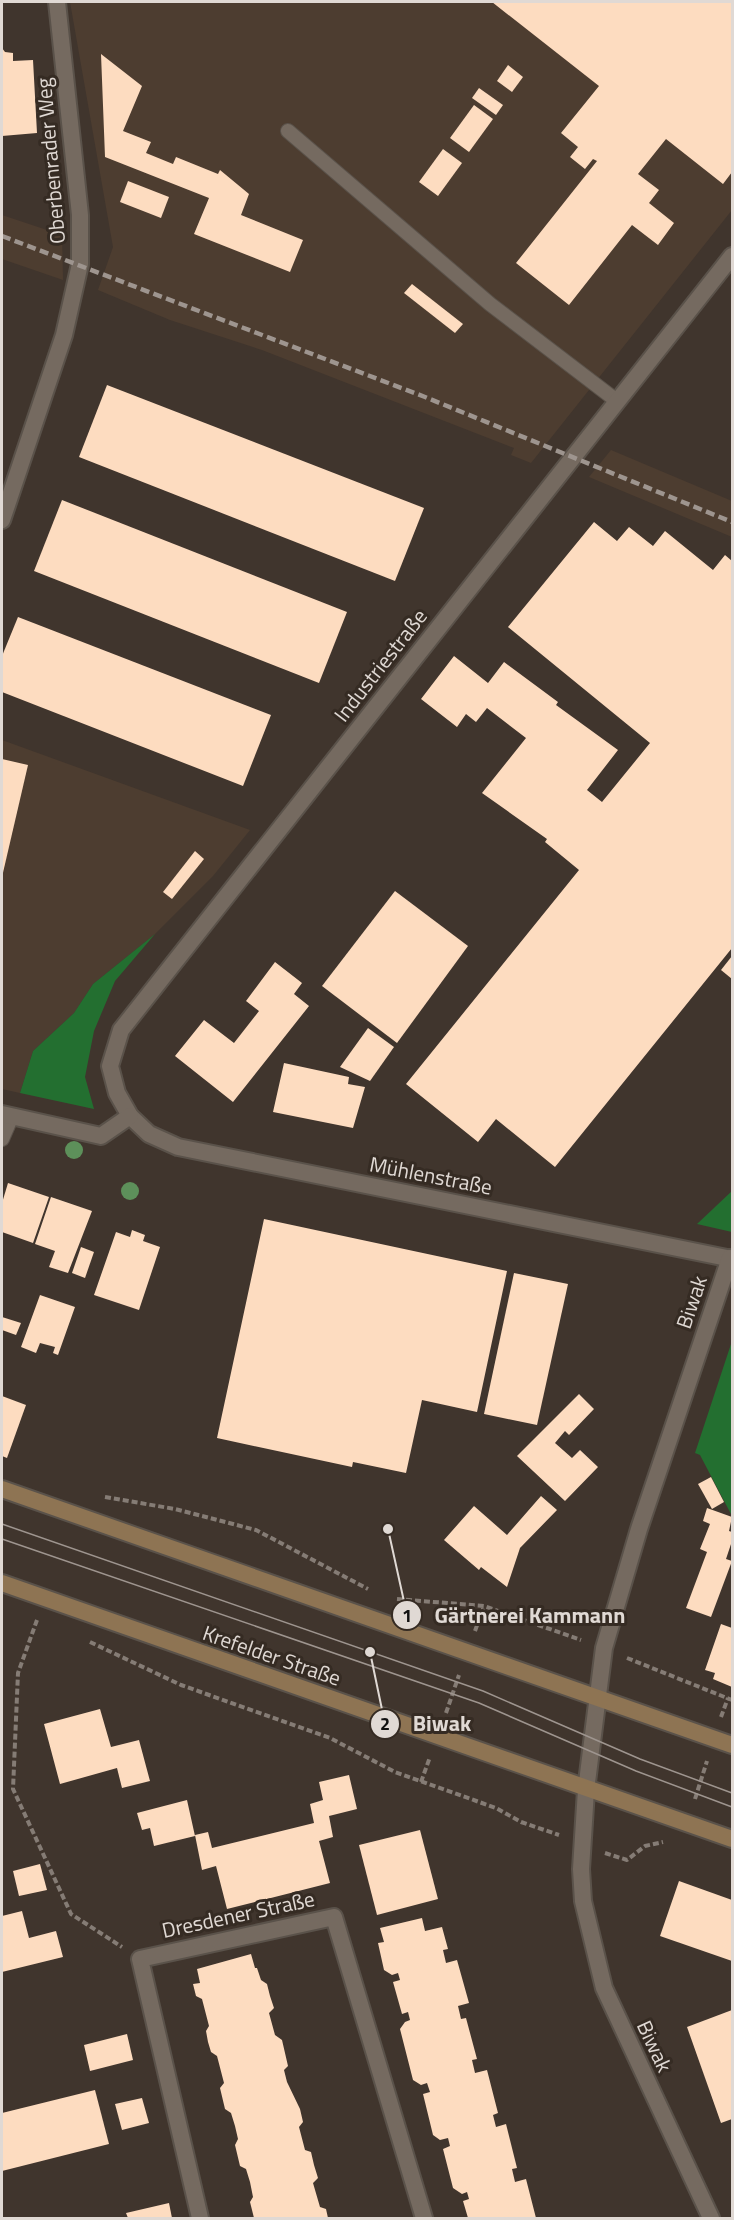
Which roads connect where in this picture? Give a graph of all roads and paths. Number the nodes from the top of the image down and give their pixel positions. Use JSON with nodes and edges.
{"nodes":[{"id":1,"x":57,"y":2,"type":"edge"},
{"id":2,"x":288,"y":131,"type":"dead end"},
{"id":3,"x":732,"y":256,"type":"edge"},
{"id":4,"x":617,"y":401,"type":"junction"},
{"id":5,"x":2,"y":520,"type":"edge"},
{"id":6,"x":7,"y":1115,"type":"edge"},
{"id":7,"x":129,"y":1116,"type":"junction"},
{"id":8,"x":2,"y":1139,"type":"edge"},
{"id":9,"x":731,"y":1259,"type":"edge"},
{"id":10,"x":2,"y":1489,"type":"edge"},
{"id":11,"x":97,"y":1496,"type":"dead end"},
{"id":12,"x":2,"y":1583,"type":"edge"},
{"id":13,"x":377,"y":1594,"type":"dead end"},
{"id":14,"x":386,"y":1598,"type":"dead end"},
{"id":15,"x":28,"y":1616,"type":"dead end"},
{"id":16,"x":37,"y":1619,"type":"junction"},
{"id":17,"x":47,"y":1623,"type":"dead end"},
{"id":18,"x":88,"y":1641,"type":"dead end"},
{"id":19,"x":468,"y":1652,"type":"junction"},
{"id":20,"x":599,"y":1699,"type":"junction"},
{"id":21,"x":730,"y":1699,"type":"edge"},
{"id":22,"x":437,"y":1737,"type":"junction"},
{"id":23,"x":714,"y":1739,"type":"junction"},
{"id":24,"x":732,"y":1745,"type":"edge"},
{"id":25,"x":421,"y":1782,"type":"junction"},
{"id":26,"x":585,"y":1790,"type":"junction"},
{"id":27,"x":521,"y":1822,"type":"dead end"},
{"id":28,"x":686,"y":1824,"type":"junction"},
{"id":29,"x":732,"y":1839,"type":"edge"},
{"id":30,"x":627,"y":1860,"type":"dead end"},
{"id":31,"x":140,"y":1959,"type":"junction"},
{"id":32,"x":200,"y":2218,"type":"edge"},
{"id":33,"x":424,"y":2218,"type":"edge"},
{"id":34,"x":711,"y":2218,"type":"edge"}],
"edges":[{"from":1,"to":5,"type":"street","name":"Oberbenrader Weg"},
{"from":2,"to":4,"type":"lane"},
{"from":3,"to":4,"type":"street","name":"Industriestraße"},
{"from":4,"to":7,"type":"street","name":"Industriestraße"},
{"from":6,"to":7,"type":"street"},
{"from":6,"to":8,"type":"lane"},
{"from":7,"to":9,"type":"street","name":"Mühlenstraße"},
{"from":9,"to":20,"type":"street","name":"Biwak"},
{"from":10,"to":19,"type":"main road"},
{"from":11,"to":13,"type":"path"},
{"from":12,"to":22,"type":"main road","name":"Krefelder Straße"},
{"from":14,"to":19,"type":"path"},
{"from":15,"to":16,"type":"path"},
{"from":16,"to":17,"type":"path"},
{"from":16,"to":31,"type":"path"},
{"from":18,"to":25,"type":"path"},
{"from":19,"to":20,"type":"main road"},
{"from":19,"to":22,"type":"path"},
{"from":20,"to":23,"type":"main road"},
{"from":20,"to":26,"type":"street","name":"Biwak"},
{"from":21,"to":23,"type":"path"},
{"from":22,"to":25,"type":"path"},
{"from":22,"to":26,"type":"main road","name":"Krefelder Straße"},
{"from":23,"to":24,"type":"main road"},
{"from":23,"to":28,"type":"path"},
{"from":25,"to":27,"type":"path"},
{"from":26,"to":28,"type":"main road","name":"Krefelder Straße"},
{"from":26,"to":34,"type":"street","name":"Biwak"},
{"from":28,"to":29,"type":"main road","name":"Krefelder Straße"},
{"from":28,"to":30,"type":"path"},
{"from":31,"to":32,"type":"street","name":"Dresdener Straße"},
{"from":31,"to":33,"type":"street","name":"Dresdener Straße"}]}
